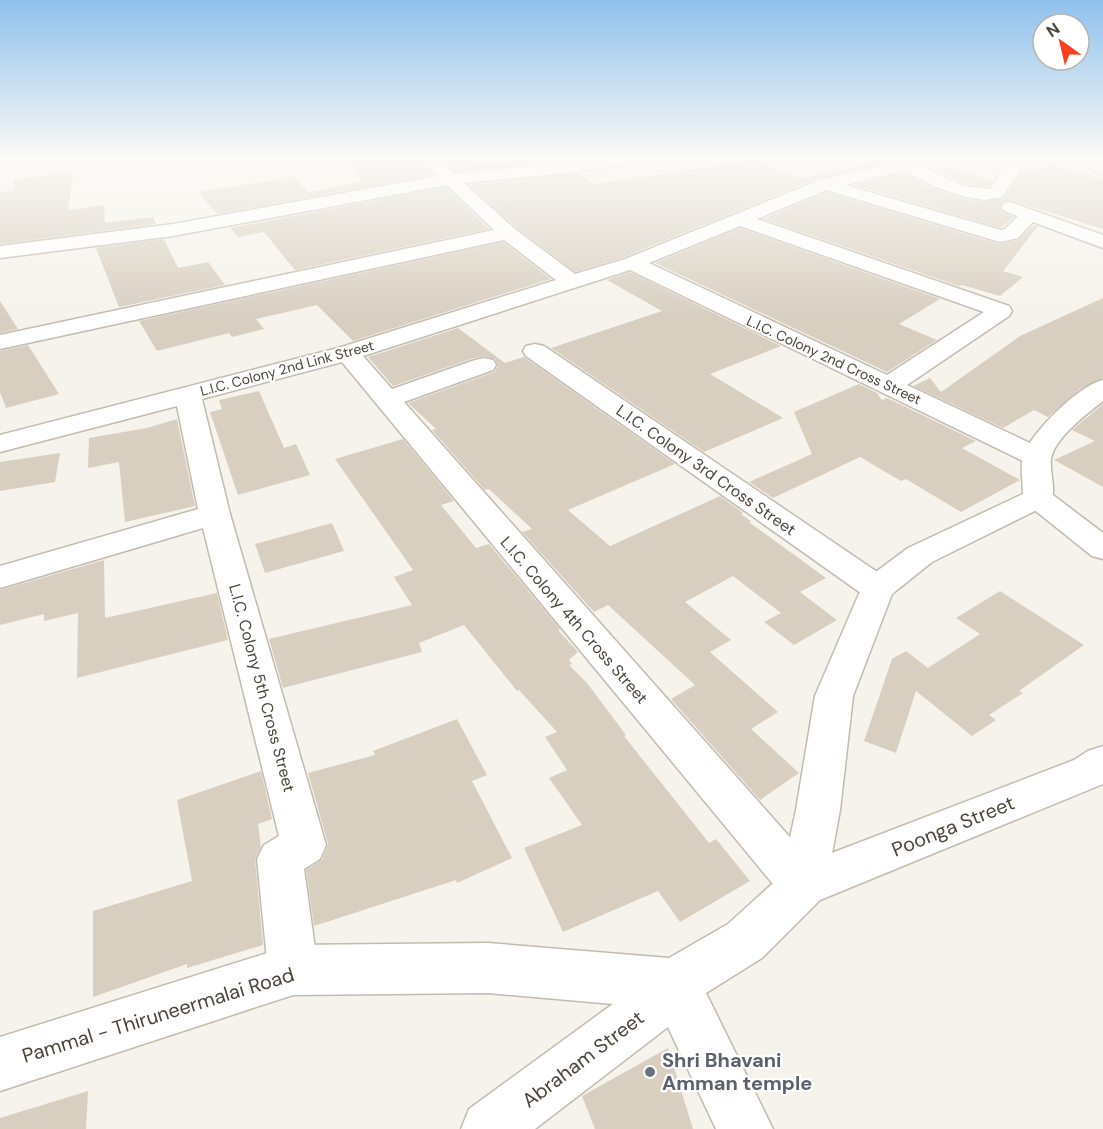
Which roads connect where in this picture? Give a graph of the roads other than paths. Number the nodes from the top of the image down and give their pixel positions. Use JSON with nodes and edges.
{"nodes":[{"id":1,"x":278,"y":211,"type":"edge"},
{"id":2,"x":484,"y":211,"type":"edge"},
{"id":3,"x":759,"y":211,"type":"edge"},
{"id":4,"x":915,"y":211,"type":"edge"},
{"id":5,"x":1021,"y":211,"type":"edge"},
{"id":6,"x":1030,"y":214,"type":"junction"},
{"id":7,"x":739,"y":219,"type":"junction"},
{"id":8,"x":508,"y":233,"type":"junction"},
{"id":9,"x":1103,"y":242,"type":"edge"},
{"id":10,"x":0,"y":252,"type":"edge"},
{"id":11,"x":632,"y":263,"type":"junction"},
{"id":12,"x":572,"y":282,"type":"junction"},
{"id":13,"x":0,"y":342,"type":"edge"},
{"id":14,"x":535,"y":351,"type":"dead end"},
{"id":15,"x":347,"y":353,"type":"junction"},
{"id":16,"x":484,"y":366,"type":"dead end"},
{"id":17,"x":890,"y":385,"type":"junction"},
{"id":18,"x":1103,"y":388,"type":"edge"},
{"id":19,"x":189,"y":394,"type":"junction"},
{"id":20,"x":386,"y":400,"type":"junction"},
{"id":21,"x":0,"y":444,"type":"edge"},
{"id":22,"x":1037,"y":477,"type":"junction"},
{"id":23,"x":215,"y":514,"type":"junction"},
{"id":24,"x":1103,"y":549,"type":"edge"},
{"id":25,"x":0,"y":577,"type":"edge"},
{"id":26,"x":877,"y":588,"type":"junction"},
{"id":27,"x":1103,"y":763,"type":"edge"},
{"id":28,"x":802,"y":886,"type":"junction"},
{"id":29,"x":293,"y":970,"type":"junction"},
{"id":30,"x":675,"y":986,"type":"junction"},
{"id":31,"x":0,"y":1064,"type":"edge"},
{"id":32,"x":489,"y":1129,"type":"edge"},
{"id":33,"x":745,"y":1129,"type":"edge"}],
"edges":[{"from":1,"to":10,"type":"street"},
{"from":2,"to":8,"type":"street"},
{"from":3,"to":7,"type":"street","name":"L.I.C. Colony 2nd Link Street"},
{"from":4,"to":6,"type":"street"},
{"from":5,"to":6,"type":"street"},
{"from":6,"to":9,"type":"street"},
{"from":7,"to":11,"type":"street","name":"L.I.C. Colony 2nd Link Street"},
{"from":7,"to":17,"type":"street"},
{"from":8,"to":12,"type":"street"},
{"from":8,"to":13,"type":"street"},
{"from":11,"to":12,"type":"street","name":"L.I.C. Colony 2nd Link Street"},
{"from":11,"to":17,"type":"street","name":"L.I.C. Colony 2nd Cross Street"},
{"from":12,"to":15,"type":"street","name":"L.I.C. Colony 2nd Link Street"},
{"from":14,"to":26,"type":"street","name":"L.I.C. Colony 3rd Cross Street"},
{"from":15,"to":19,"type":"street","name":"L.I.C. Colony 2nd Link Street"},
{"from":15,"to":20,"type":"street","name":"L.I.C. Colony 4th Cross Street"},
{"from":16,"to":20,"type":"street"},
{"from":17,"to":22,"type":"street","name":"L.I.C. Colony 2nd Cross Street"},
{"from":18,"to":22,"type":"street"},
{"from":19,"to":21,"type":"street","name":"L.I.C. Colony 2nd Link Street"},
{"from":19,"to":23,"type":"street","name":"L.I.C. Colony 5th Cross Street"},
{"from":20,"to":28,"type":"street","name":"L.I.C. Colony 4th Cross Street"},
{"from":22,"to":24,"type":"street","name":"L.I.C. Colony 2nd Cross Street"},
{"from":22,"to":26,"type":"street"},
{"from":23,"to":25,"type":"street"},
{"from":23,"to":29,"type":"street","name":"L.I.C. Colony 5th Cross Street"},
{"from":26,"to":28,"type":"street"},
{"from":27,"to":28,"type":"street","name":"Poonga Street"},
{"from":28,"to":30,"type":"street"},
{"from":29,"to":30,"type":"street","name":"Pammal - Thiruneermalai Road"},
{"from":29,"to":31,"type":"street","name":"Pammal - Thiruneermalai Road"},
{"from":30,"to":32,"type":"street","name":"Abraham Street"},
{"from":30,"to":33,"type":"street"}]}
